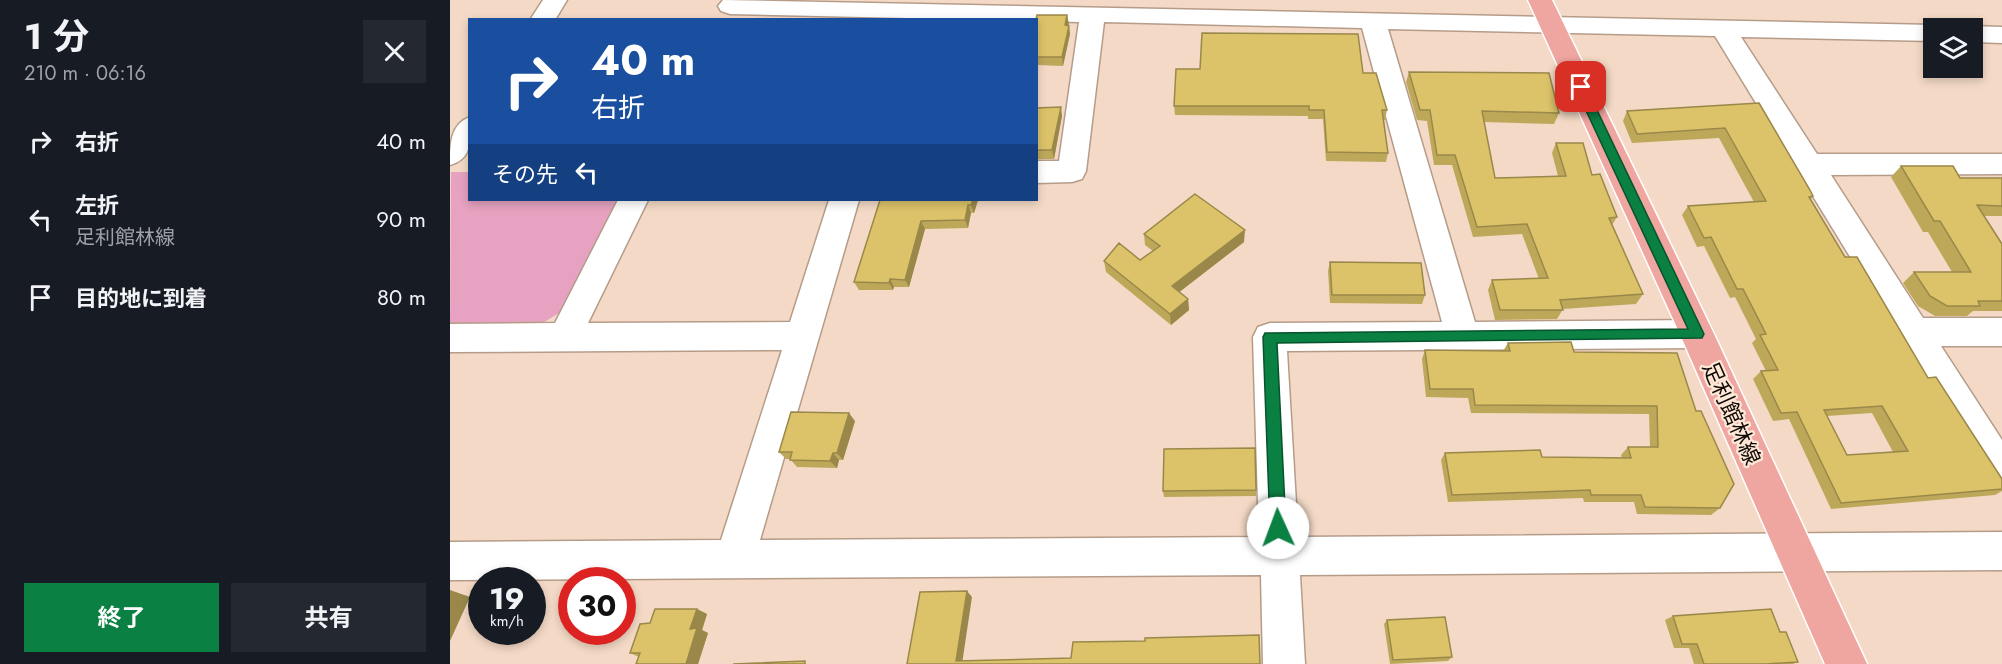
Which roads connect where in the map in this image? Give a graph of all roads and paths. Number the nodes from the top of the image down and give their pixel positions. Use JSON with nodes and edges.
{"nodes":[{"id":1,"x":555,"y":0,"type":"edge"},
{"id":2,"x":729,"y":9,"type":"edge"},
{"id":3,"x":1265,"y":9,"type":"edge"},
{"id":4,"x":902,"y":10,"type":"edge"},
{"id":5,"x":1084,"y":11,"type":"edge"},
{"id":6,"x":1546,"y":13,"type":"edge"},
{"id":7,"x":543,"y":18,"type":"edge"},
{"id":8,"x":1373,"y":21,"type":"junction"},
{"id":9,"x":1722,"y":28,"type":"junction"},
{"id":10,"x":1923,"y":33,"type":"edge"},
{"id":11,"x":1983,"y":34,"type":"edge"},
{"id":12,"x":2002,"y":34,"type":"edge"},
{"id":13,"x":468,"y":130,"type":"edge"},
{"id":14,"x":450,"y":155,"type":"edge"},
{"id":15,"x":2002,"y":164,"type":"edge"},
{"id":16,"x":1810,"y":165,"type":"junction"},
{"id":17,"x":1038,"y":172,"type":"edge"},
{"id":18,"x":632,"y":201,"type":"edge"},
{"id":19,"x":844,"y":201,"type":"edge"},
{"id":20,"x":1915,"y":332,"type":"junction"},
{"id":21,"x":2002,"y":332,"type":"edge"},
{"id":22,"x":1697,"y":334,"type":"junction"},
{"id":23,"x":1462,"y":335,"type":"junction"},
{"id":24,"x":802,"y":336,"type":"junction"},
{"id":25,"x":450,"y":338,"type":"edge"},
{"id":26,"x":564,"y":338,"type":"junction"},
{"id":27,"x":2002,"y":472,"type":"edge"},
{"id":28,"x":2002,"y":550,"type":"edge"},
{"id":29,"x":1794,"y":552,"type":"junction"},
{"id":30,"x":1279,"y":554,"type":"junction"},
{"id":31,"x":735,"y":558,"type":"junction"},
{"id":32,"x":450,"y":561,"type":"edge"},
{"id":33,"x":1284,"y":664,"type":"edge"},
{"id":34,"x":1846,"y":664,"type":"edge"}],
"edges":[{"from":1,"to":7,"type":"street"},
{"from":2,"to":4,"type":"street"},
{"from":3,"to":5,"type":"street"},
{"from":3,"to":8,"type":"street"},
{"from":4,"to":5,"type":"street"},
{"from":5,"to":17,"type":"street"},
{"from":6,"to":8,"type":"street"},
{"from":6,"to":9,"type":"street"},
{"from":6,"to":22,"type":"main road","name":"足利館林線"},
{"from":8,"to":23,"type":"street"},
{"from":9,"to":10,"type":"street"},
{"from":9,"to":16,"type":"street"},
{"from":11,"to":12,"type":"street"},
{"from":13,"to":14,"type":"street"},
{"from":15,"to":16,"type":"street"},
{"from":16,"to":20,"type":"street"},
{"from":18,"to":26,"type":"street"},
{"from":19,"to":24,"type":"street"},
{"from":20,"to":21,"type":"street"},
{"from":20,"to":27,"type":"street"},
{"from":22,"to":23,"type":"street"},
{"from":22,"to":29,"type":"main road","name":"足利館林線"},
{"from":23,"to":30,"type":"street"},
{"from":24,"to":26,"type":"street"},
{"from":24,"to":31,"type":"street"},
{"from":25,"to":26,"type":"street"},
{"from":28,"to":29,"type":"street"},
{"from":29,"to":30,"type":"street"},
{"from":29,"to":34,"type":"main road","name":"足利館林線"},
{"from":30,"to":31,"type":"street"},
{"from":30,"to":33,"type":"street"},
{"from":31,"to":32,"type":"street"}]}
